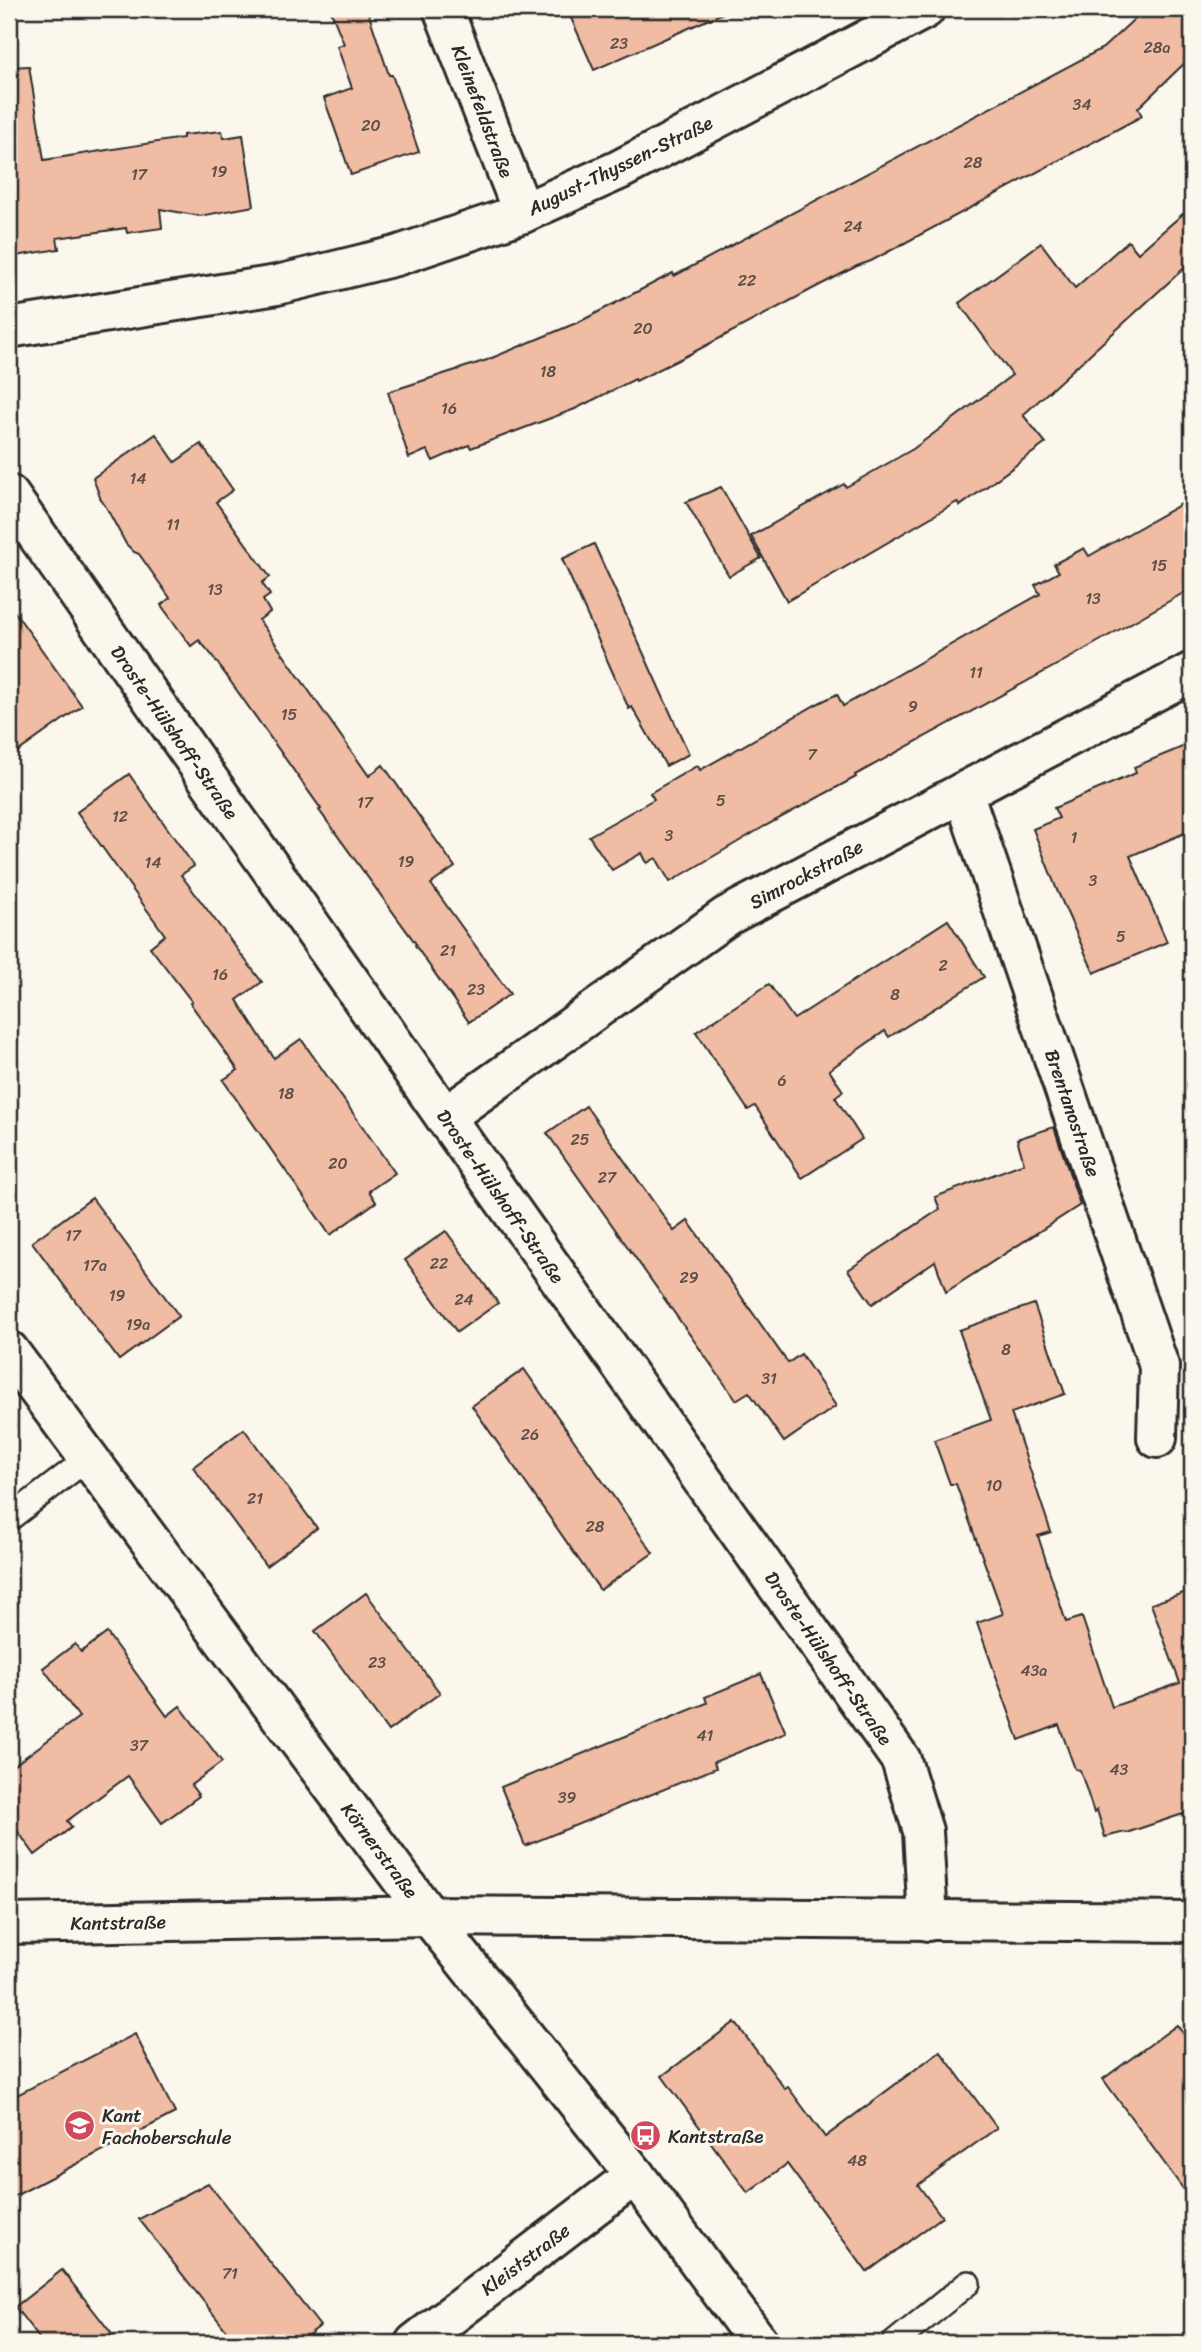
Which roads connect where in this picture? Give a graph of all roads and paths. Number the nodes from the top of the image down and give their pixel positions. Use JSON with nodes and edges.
{"nodes":[{"id":1,"x":443,"y":9,"type":"edge"},
{"id":2,"x":925,"y":9,"type":"edge"},
{"id":3,"x":523,"y":213,"type":"junction"},
{"id":4,"x":9,"y":328,"type":"edge"},
{"id":5,"x":9,"y":495,"type":"edge"},
{"id":6,"x":1192,"y":672,"type":"edge"},
{"id":7,"x":963,"y":792,"type":"junction"},
{"id":8,"x":445,"y":1117,"type":"junction"},
{"id":9,"x":9,"y":1351,"type":"edge"},
{"id":10,"x":1157,"y":1438,"type":"dead end"},
{"id":11,"x":88,"y":1458,"type":"junction"},
{"id":12,"x":9,"y":1519,"type":"edge"},
{"id":13,"x":429,"y":1916,"type":"junction"},
{"id":14,"x":928,"y":1921,"type":"junction"},
{"id":15,"x":1192,"y":1922,"type":"edge"},
{"id":16,"x":9,"y":1924,"type":"edge"},
{"id":17,"x":635,"y":2175,"type":"junction"},
{"id":18,"x":968,"y":2283,"type":"dead end"},
{"id":19,"x":415,"y":2343,"type":"edge"},
{"id":20,"x":759,"y":2343,"type":"edge"},
{"id":21,"x":894,"y":2343,"type":"edge"}],
"edges":[{"from":1,"to":3,"type":"street","name":"Kleinefeldstraße"},
{"from":2,"to":3,"type":"street","name":"August-Thyssen-Straße"},
{"from":3,"to":4,"type":"street","name":"August-Thyssen-Straße"},
{"from":5,"to":8,"type":"street","name":"Droste-Hülshoff-Straße"},
{"from":6,"to":7,"type":"street","name":"Simrockstraße"},
{"from":7,"to":8,"type":"street","name":"Simrockstraße"},
{"from":7,"to":10,"type":"street","name":"Brentanostraße"},
{"from":8,"to":14,"type":"street","name":"Droste-Hülshoff-Straße"},
{"from":9,"to":11,"type":"street","name":"Körnerstraße"},
{"from":11,"to":12,"type":"lane"},
{"from":11,"to":13,"type":"street","name":"Körnerstraße"},
{"from":13,"to":14,"type":"street","name":"Kantstraße"},
{"from":13,"to":16,"type":"street","name":"Kantstraße"},
{"from":13,"to":17,"type":"street","name":"Körnerstraße"},
{"from":14,"to":15,"type":"street","name":"Kantstraße"},
{"from":17,"to":19,"type":"street","name":"Kleiststraße"},
{"from":17,"to":20,"type":"street","name":"Körnerstraße"},
{"from":18,"to":21,"type":"lane"}]}
